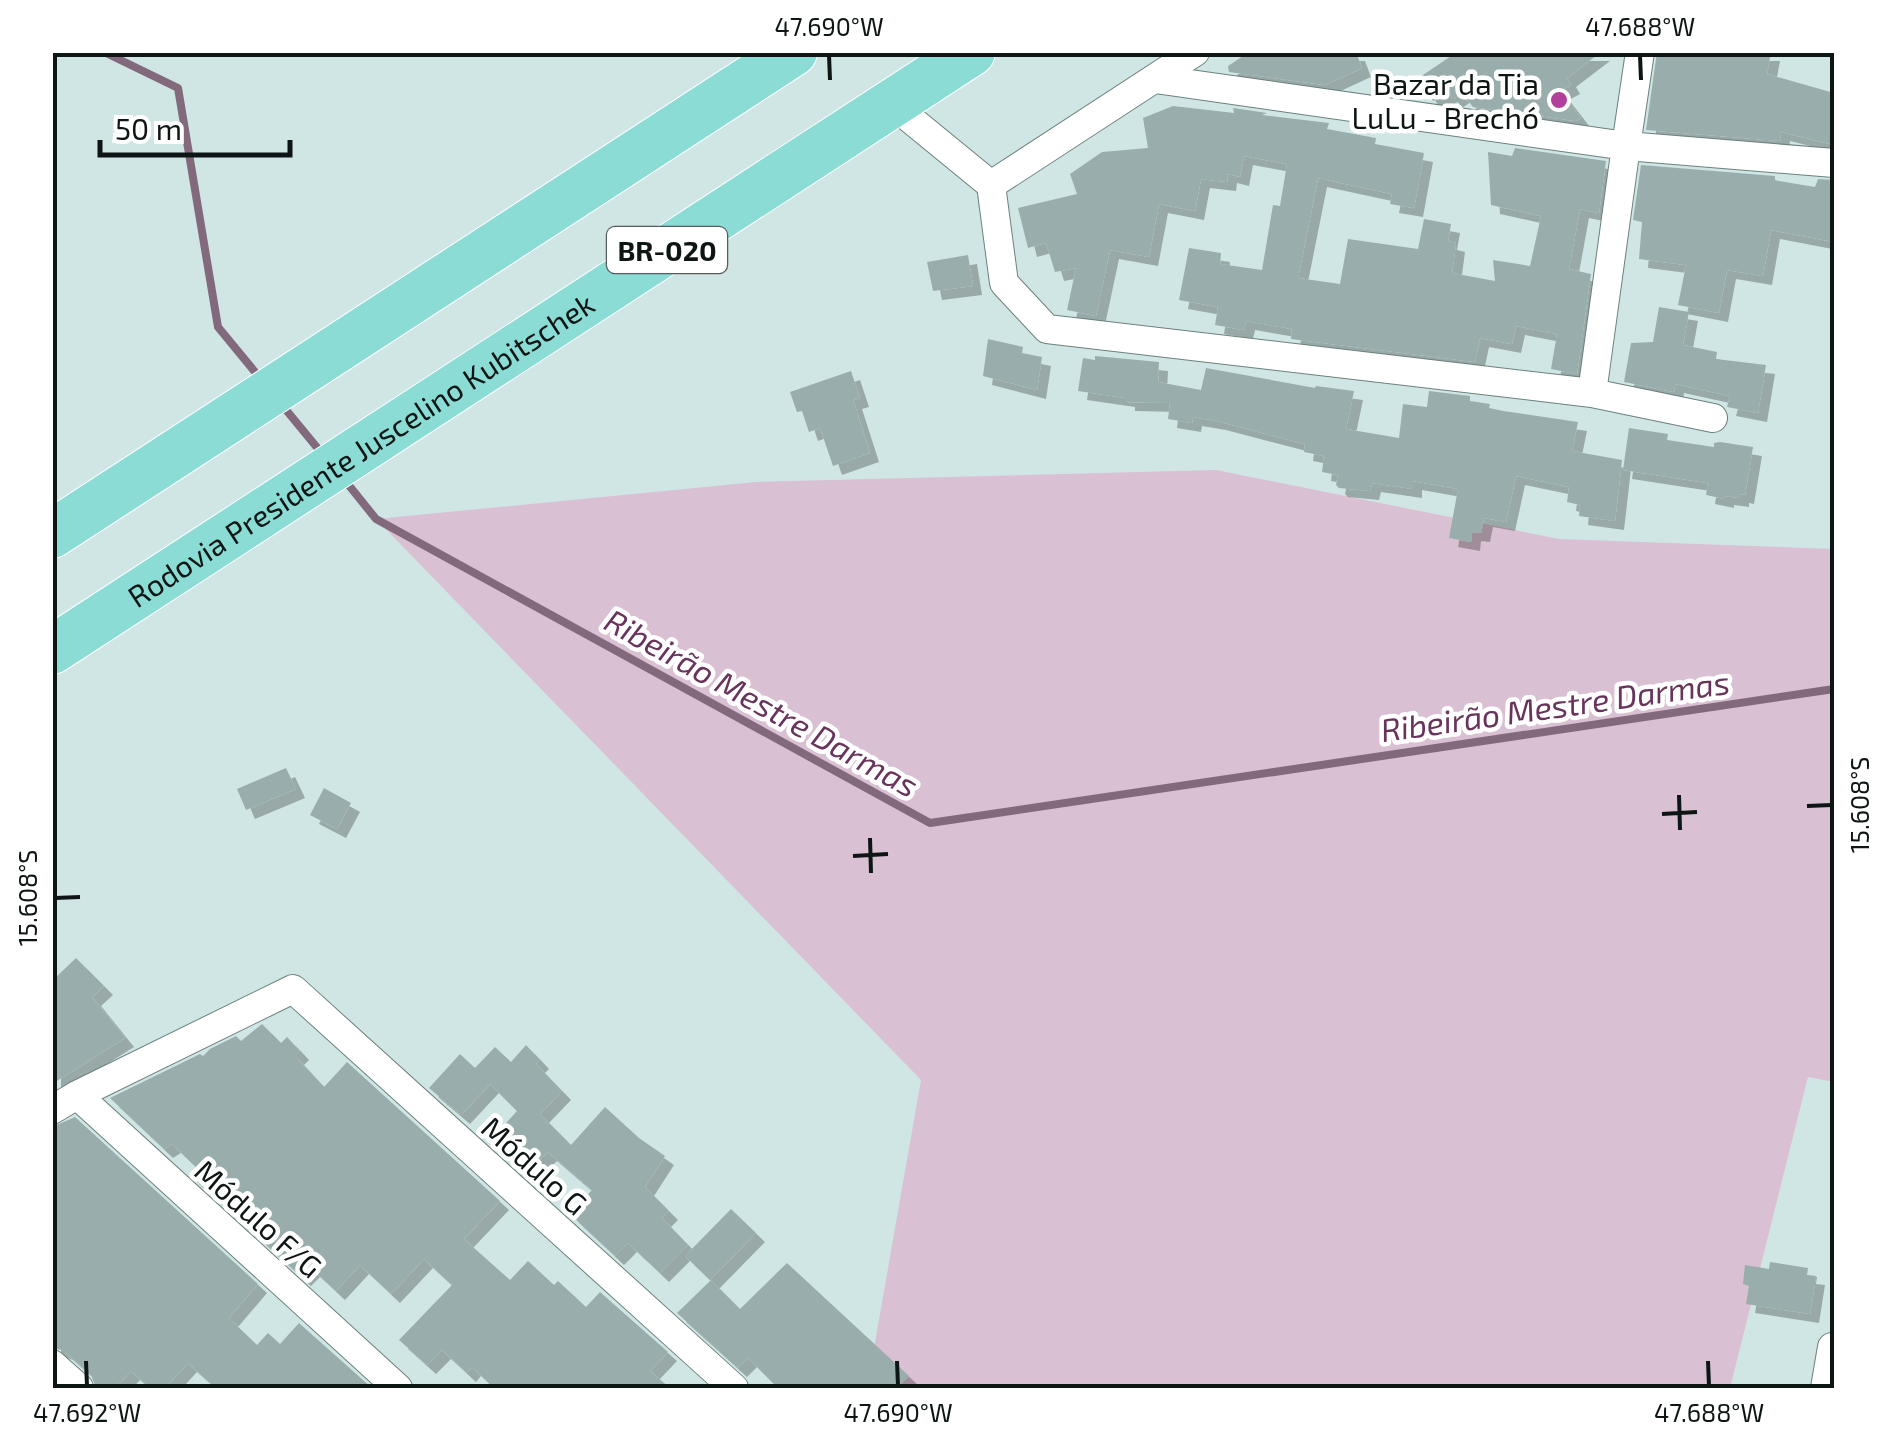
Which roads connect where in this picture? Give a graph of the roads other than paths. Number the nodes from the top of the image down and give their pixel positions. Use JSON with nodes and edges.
{"nodes":[{"id":1,"x":793,"y":52,"type":"edge"},
{"id":2,"x":971,"y":52,"type":"edge"},
{"id":3,"x":1195,"y":52,"type":"edge"},
{"id":4,"x":1640,"y":52,"type":"edge"},
{"id":5,"x":1155,"y":79,"type":"junction"},
{"id":6,"x":892,"y":104,"type":"junction"},
{"id":7,"x":1626,"y":146,"type":"junction"},
{"id":8,"x":1834,"y":162,"type":"edge"},
{"id":9,"x":992,"y":184,"type":"junction"},
{"id":10,"x":1592,"y":394,"type":"junction"},
{"id":11,"x":1713,"y":418,"type":"dead end"},
{"id":12,"x":52,"y":534,"type":"edge"},
{"id":13,"x":52,"y":650,"type":"edge"},
{"id":14,"x":77,"y":1095,"type":"junction"},
{"id":15,"x":52,"y":1110,"type":"edge"},
{"id":16,"x":1833,"y":1347,"type":"edge"},
{"id":17,"x":52,"y":1364,"type":"edge"},
{"id":18,"x":79,"y":1388,"type":"edge"},
{"id":19,"x":398,"y":1388,"type":"edge"},
{"id":20,"x":734,"y":1388,"type":"edge"},
{"id":21,"x":1824,"y":1388,"type":"edge"}],
"edges":[{"from":1,"to":12,"type":"highway","number":"BR-020"},
{"from":2,"to":6,"type":"highway","name":"Rodovia Presidente Juscelino Kubitschek","number":"BR-020"},
{"from":3,"to":5,"type":"street"},
{"from":4,"to":7,"type":"street"},
{"from":5,"to":7,"type":"street"},
{"from":5,"to":9,"type":"street"},
{"from":6,"to":9,"type":"street"},
{"from":6,"to":13,"type":"highway","name":"Rodovia Presidente Juscelino Kubitschek","number":"BR-020"},
{"from":7,"to":8,"type":"street"},
{"from":7,"to":10,"type":"street"},
{"from":9,"to":10,"type":"street"},
{"from":10,"to":11,"type":"street"},
{"from":14,"to":15,"type":"street"},
{"from":14,"to":19,"type":"street","name":"Módulo F/G"},
{"from":14,"to":20,"type":"street","name":"Módulo G"},
{"from":16,"to":21,"type":"street"},
{"from":17,"to":18,"type":"street"}]}
